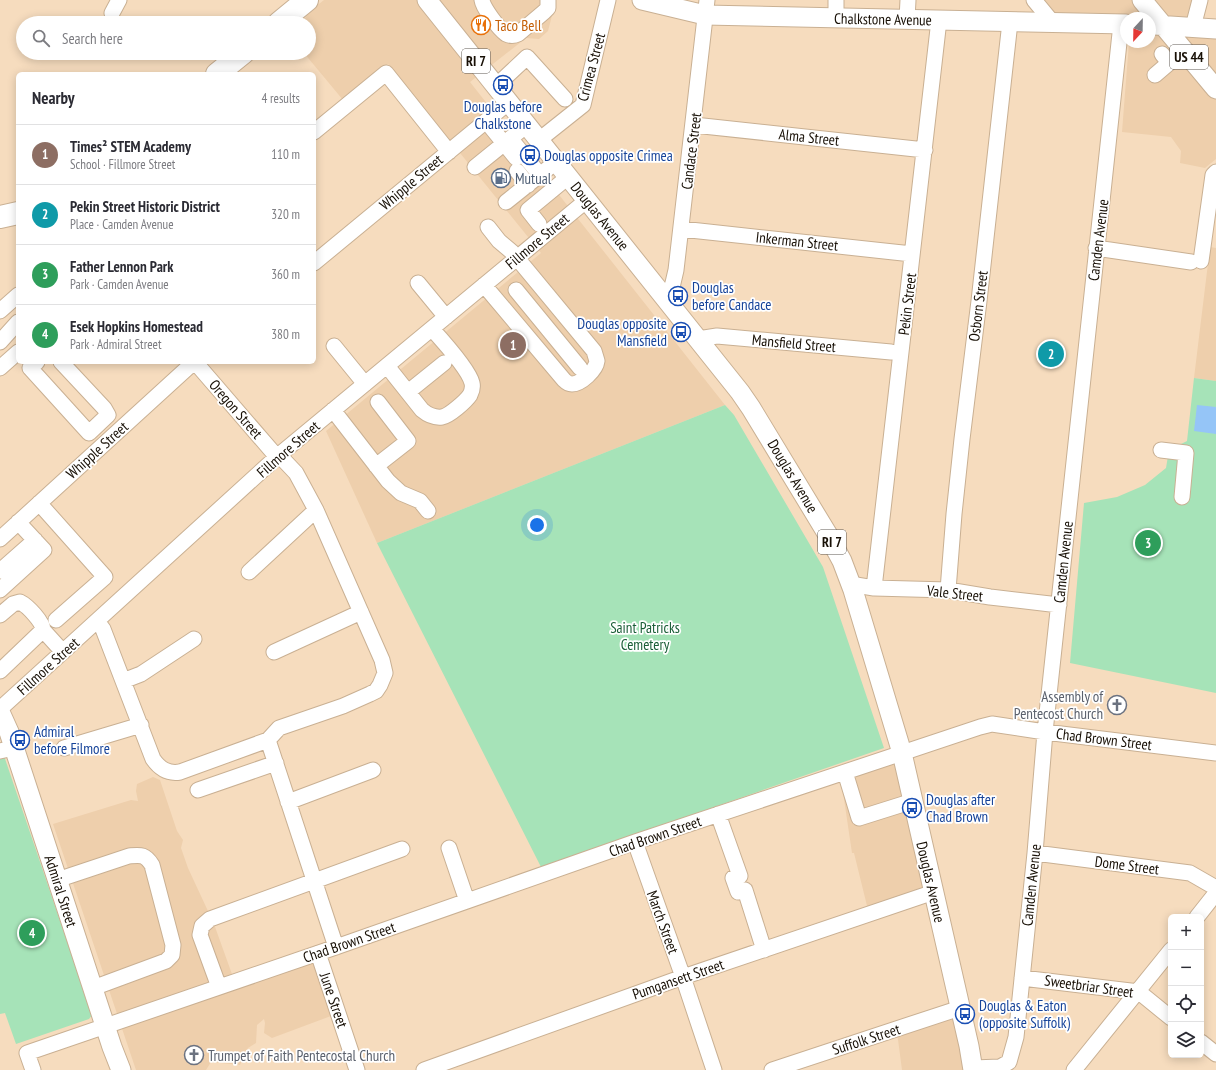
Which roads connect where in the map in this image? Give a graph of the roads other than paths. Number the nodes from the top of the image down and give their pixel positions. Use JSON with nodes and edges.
{"nodes":[{"id":1,"x":307,"y":0,"type":"edge"},
{"id":2,"x":427,"y":0,"type":"edge"},
{"id":3,"x":482,"y":0,"type":"edge"},
{"id":4,"x":548,"y":0,"type":"edge"},
{"id":5,"x":608,"y":0,"type":"edge"},
{"id":6,"x":642,"y":0,"type":"edge"},
{"id":7,"x":908,"y":0,"type":"edge"},
{"id":8,"x":1034,"y":0,"type":"edge"},
{"id":9,"x":1142,"y":0,"type":"edge"},
{"id":10,"x":1200,"y":0,"type":"edge"},
{"id":11,"x":706,"y":8,"type":"edge"},
{"id":12,"x":836,"y":9,"type":"edge"},
{"id":13,"x":288,"y":16,"type":"edge"},
{"id":14,"x":907,"y":20,"type":"junction"},
{"id":15,"x":939,"y":20,"type":"junction"},
{"id":16,"x":1010,"y":22,"type":"junction"},
{"id":17,"x":1053,"y":23,"type":"junction"},
{"id":18,"x":1120,"y":24,"type":"edge"},
{"id":19,"x":1157,"y":25,"type":"edge"},
{"id":20,"x":1193,"y":27,"type":"junction"},
{"id":21,"x":1216,"y":29,"type":"edge"},
{"id":22,"x":1121,"y":48,"type":"edge"},
{"id":23,"x":1162,"y":54,"type":"dead end"},
{"id":24,"x":234,"y":60,"type":"edge"},
{"id":25,"x":219,"y":72,"type":"edge"},
{"id":26,"x":1155,"y":74,"type":"dead end"},
{"id":27,"x":496,"y":86,"type":"junction"},
{"id":28,"x":1216,"y":89,"type":"edge"},
{"id":29,"x":564,"y":99,"type":"dead end"},
{"id":30,"x":509,"y":102,"type":"junction"},
{"id":31,"x":486,"y":121,"type":"junction"},
{"id":32,"x":527,"y":125,"type":"junction"},
{"id":33,"x":694,"y":125,"type":"junction"},
{"id":34,"x":316,"y":130,"type":"edge"},
{"id":35,"x":539,"y":140,"type":"junction"},
{"id":36,"x":504,"y":143,"type":"junction"},
{"id":37,"x":924,"y":150,"type":"junction"},
{"id":38,"x":449,"y":152,"type":"junction"},
{"id":39,"x":556,"y":162,"type":"junction"},
{"id":40,"x":475,"y":167,"type":"dead end"},
{"id":41,"x":1216,"y":172,"type":"edge"},
{"id":42,"x":568,"y":177,"type":"junction"},
{"id":43,"x":534,"y":180,"type":"junction"},
{"id":44,"x":587,"y":200,"type":"junction"},
{"id":45,"x":506,"y":202,"type":"dead end"},
{"id":46,"x":16,"y":213,"type":"edge"},
{"id":47,"x":0,"y":217,"type":"edge"},
{"id":48,"x":539,"y":224,"type":"dead end"},
{"id":49,"x":488,"y":227,"type":"dead end"},
{"id":50,"x":681,"y":229,"type":"junction"},
{"id":51,"x":1096,"y":248,"type":"junction"},
{"id":52,"x":912,"y":254,"type":"junction"},
{"id":53,"x":517,"y":258,"type":"junction"},
{"id":54,"x":316,"y":261,"type":"edge"},
{"id":55,"x":418,"y":283,"type":"dead end"},
{"id":56,"x":484,"y":285,"type":"junction"},
{"id":57,"x":516,"y":290,"type":"dead end"},
{"id":58,"x":16,"y":297,"type":"edge"},
{"id":59,"x":667,"y":300,"type":"junction"},
{"id":60,"x":0,"y":311,"type":"edge"},
{"id":61,"x":446,"y":317,"type":"junction"},
{"id":62,"x":16,"y":324,"type":"edge"},
{"id":63,"x":432,"y":328,"type":"junction"},
{"id":64,"x":698,"y":338,"type":"junction"},
{"id":65,"x":0,"y":342,"type":"edge"},
{"id":66,"x":334,"y":346,"type":"dead end"},
{"id":67,"x":563,"y":347,"type":"junction"},
{"id":68,"x":891,"y":352,"type":"dead end"},
{"id":69,"x":16,"y":354,"type":"edge"},
{"id":70,"x":547,"y":360,"type":"junction"},
{"id":71,"x":444,"y":363,"type":"dead end"},
{"id":72,"x":35,"y":364,"type":"edge"},
{"id":73,"x":63,"y":364,"type":"edge"},
{"id":74,"x":192,"y":364,"type":"edge"},
{"id":75,"x":196,"y":364,"type":"edge"},
{"id":76,"x":386,"y":366,"type":"junction"},
{"id":77,"x":0,"y":368,"type":"edge"},
{"id":78,"x":580,"y":368,"type":"dead end"},
{"id":79,"x":365,"y":384,"type":"junction"},
{"id":80,"x":408,"y":392,"type":"junction"},
{"id":81,"x":378,"y":402,"type":"dead end"},
{"id":82,"x":333,"y":410,"type":"junction"},
{"id":83,"x":108,"y":415,"type":"junction"},
{"id":84,"x":120,"y":429,"type":"junction"},
{"id":85,"x":1161,"y":450,"type":"dead end"},
{"id":86,"x":278,"y":456,"type":"junction"},
{"id":87,"x":376,"y":466,"type":"junction"},
{"id":88,"x":1182,"y":497,"type":"dead end"},
{"id":89,"x":39,"y":503,"type":"junction"},
{"id":90,"x":316,"y":510,"type":"junction"},
{"id":91,"x":428,"y":512,"type":"dead end"},
{"id":92,"x":18,"y":522,"type":"junction"},
{"id":93,"x":0,"y":539,"type":"edge"},
{"id":94,"x":39,"y":545,"type":"junction"},
{"id":95,"x":0,"y":571,"type":"edge"},
{"id":96,"x":249,"y":572,"type":"dead end"},
{"id":97,"x":850,"y":584,"type":"junction"},
{"id":98,"x":874,"y":588,"type":"junction"},
{"id":99,"x":0,"y":590,"type":"edge"},
{"id":100,"x":948,"y":590,"type":"junction"},
{"id":101,"x":1059,"y":605,"type":"junction"},
{"id":102,"x":361,"y":612,"type":"junction"},
{"id":103,"x":0,"y":615,"type":"edge"},
{"id":104,"x":56,"y":620,"type":"dead end"},
{"id":105,"x":97,"y":621,"type":"junction"},
{"id":106,"x":43,"y":630,"type":"junction"},
{"id":107,"x":194,"y":639,"type":"dead end"},
{"id":108,"x":63,"y":652,"type":"junction"},
{"id":109,"x":274,"y":652,"type":"dead end"},
{"id":110,"x":0,"y":671,"type":"edge"},
{"id":111,"x":123,"y":680,"type":"junction"},
{"id":112,"x":0,"y":711,"type":"edge"},
{"id":113,"x":141,"y":724,"type":"junction"},
{"id":114,"x":1045,"y":732,"type":"junction"},
{"id":115,"x":268,"y":740,"type":"junction"},
{"id":116,"x":64,"y":748,"type":"dead end"},
{"id":117,"x":7,"y":750,"type":"edge"},
{"id":118,"x":902,"y":753,"type":"junction"},
{"id":119,"x":1216,"y":753,"type":"edge"},
{"id":120,"x":276,"y":763,"type":"junction"},
{"id":121,"x":373,"y":770,"type":"dead end"},
{"id":122,"x":845,"y":772,"type":"junction"},
{"id":123,"x":198,"y":790,"type":"dead end"},
{"id":124,"x":912,"y":801,"type":"junction"},
{"id":125,"x":288,"y":802,"type":"junction"},
{"id":126,"x":718,"y":814,"type":"junction"},
{"id":127,"x":635,"y":842,"type":"junction"},
{"id":128,"x":449,"y":848,"type":"dead end"},
{"id":129,"x":402,"y":849,"type":"dead end"},
{"id":130,"x":1035,"y":853,"type":"junction"},
{"id":131,"x":57,"y":880,"type":"junction"},
{"id":132,"x":314,"y":881,"type":"junction"},
{"id":133,"x":1216,"y":888,"type":"edge"},
{"id":134,"x":934,"y":892,"type":"junction"},
{"id":135,"x":1216,"y":893,"type":"edge"},
{"id":136,"x":467,"y":901,"type":"junction"},
{"id":137,"x":1199,"y":914,"type":"edge"},
{"id":138,"x":336,"y":947,"type":"junction"},
{"id":139,"x":764,"y":950,"type":"junction"},
{"id":140,"x":318,"y":953,"type":"junction"},
{"id":141,"x":1168,"y":954,"type":"edge"},
{"id":142,"x":683,"y":977,"type":"junction"},
{"id":143,"x":1022,"y":978,"type":"junction"},
{"id":144,"x":219,"y":987,"type":"junction"},
{"id":145,"x":93,"y":988,"type":"junction"},
{"id":146,"x":1138,"y":992,"type":"junction"},
{"id":147,"x":960,"y":1008,"type":"junction"},
{"id":148,"x":1168,"y":1016,"type":"edge"},
{"id":149,"x":106,"y":1026,"type":"junction"},
{"id":150,"x":1204,"y":1044,"type":"edge"},
{"id":151,"x":1216,"y":1054,"type":"edge"},
{"id":152,"x":973,"y":1069,"type":"edge"},
{"id":153,"x":33,"y":1070,"type":"edge"},
{"id":154,"x":120,"y":1070,"type":"edge"},
{"id":155,"x":358,"y":1070,"type":"edge"},
{"id":156,"x":424,"y":1070,"type":"edge"},
{"id":157,"x":714,"y":1070,"type":"edge"},
{"id":158,"x":772,"y":1070,"type":"edge"},
{"id":159,"x":1074,"y":1070,"type":"edge"}],
"edges":[{"from":1,"to":13,"type":"highway"},
{"from":2,"to":27,"type":"main road","name":"Douglas Avenue","number":"RI 7"},
{"from":3,"to":4,"type":"street"},
{"from":5,"to":35,"type":"street","name":"Crimea Street"},
{"from":6,"to":11,"type":"main road","name":"Chalkstone Avenue"},
{"from":7,"to":14,"type":"street"},
{"from":8,"to":17,"type":"street"},
{"from":9,"to":19,"type":"main road","number":"US 44"},
{"from":10,"to":20,"type":"street"},
{"from":11,"to":12,"type":"main road","name":"Chalkstone Avenue"},
{"from":11,"to":33,"type":"street","name":"Candace Street"},
{"from":12,"to":14,"type":"main road","name":"Chalkstone Avenue"},
{"from":14,"to":15,"type":"main road","name":"Chalkstone Avenue"},
{"from":15,"to":16,"type":"main road","name":"Chalkstone Avenue"},
{"from":15,"to":37,"type":"street","name":"Pekin Street"},
{"from":16,"to":17,"type":"main road","name":"Chalkstone Avenue"},
{"from":16,"to":100,"type":"street","name":"Osborn Street"},
{"from":17,"to":18,"type":"main road","name":"Chalkstone Avenue"},
{"from":19,"to":20,"type":"main road"},
{"from":19,"to":28,"type":"main road","number":"US 44"},
{"from":20,"to":21,"type":"main road"},
{"from":22,"to":51,"type":"street","name":"Camden Avenue"},
{"from":23,"to":26,"type":"street"},
{"from":24,"to":25,"type":"highway"},
{"from":27,"to":29,"type":"street"},
{"from":27,"to":30,"type":"main road","name":"Douglas Avenue","number":"RI 7"},
{"from":30,"to":31,"type":"street","name":"Whipple Street"},
{"from":30,"to":32,"type":"main road","name":"Douglas Avenue","number":"RI 7"},
{"from":31,"to":36,"type":"street"},
{"from":31,"to":38,"type":"street","name":"Whipple Street"},
{"from":32,"to":35,"type":"main road","name":"Douglas Avenue","number":"RI 7"},
{"from":32,"to":36,"type":"street"},
{"from":33,"to":37,"type":"street","name":"Alma Street"},
{"from":33,"to":50,"type":"street","name":"Candace Street"},
{"from":34,"to":38,"type":"street"},
{"from":35,"to":39,"type":"main road","name":"Douglas Avenue","number":"RI 7"},
{"from":36,"to":40,"type":"street"},
{"from":36,"to":43,"type":"street"},
{"from":36,"to":43,"type":"street"},
{"from":37,"to":52,"type":"street","name":"Pekin Street"},
{"from":38,"to":54,"type":"street","name":"Whipple Street"},
{"from":39,"to":42,"type":"main road","name":"Douglas Avenue","number":"RI 7"},
{"from":39,"to":43,"type":"street"},
{"from":41,"to":51,"type":"street"},
{"from":42,"to":44,"type":"main road","name":"Douglas Avenue","number":"RI 7"},
{"from":42,"to":48,"type":"street"},
{"from":43,"to":45,"type":"street"},
{"from":44,"to":53,"type":"street","name":"Fillmore Street"},
{"from":44,"to":59,"type":"main road","name":"Douglas Avenue","number":"RI 7"},
{"from":46,"to":47,"type":"highway"},
{"from":49,"to":53,"type":"street"},
{"from":50,"to":52,"type":"street","name":"Inkerman Street"},
{"from":50,"to":59,"type":"street","name":"Candace Street"},
{"from":51,"to":101,"type":"street","name":"Camden Avenue"},
{"from":52,"to":98,"type":"street","name":"Pekin Street"},
{"from":53,"to":56,"type":"street","name":"Fillmore Street"},
{"from":53,"to":70,"type":"street"},
{"from":55,"to":61,"type":"street"},
{"from":56,"to":61,"type":"street","name":"Fillmore Street"},
{"from":56,"to":70,"type":"street"},
{"from":57,"to":67,"type":"street"},
{"from":58,"to":60,"type":"street"},
{"from":59,"to":64,"type":"main road","name":"Douglas Avenue","number":"RI 7"},
{"from":61,"to":63,"type":"street","name":"Fillmore Street"},
{"from":62,"to":65,"type":"street"},
{"from":63,"to":76,"type":"street","name":"Fillmore Street"},
{"from":63,"to":80,"type":"street"},
{"from":64,"to":68,"type":"street","name":"Mansfield Street"},
{"from":64,"to":97,"type":"main road","name":"Douglas Avenue","number":"RI 7"},
{"from":66,"to":79,"type":"street"},
{"from":67,"to":70,"type":"street"},
{"from":67,"to":78,"type":"street"},
{"from":69,"to":77,"type":"street"},
{"from":71,"to":80,"type":"street"},
{"from":72,"to":83,"type":"street"},
{"from":73,"to":83,"type":"street"},
{"from":74,"to":84,"type":"street","name":"Whipple Street"},
{"from":75,"to":86,"type":"street","name":"Oregon Street"},
{"from":76,"to":79,"type":"street","name":"Fillmore Street"},
{"from":76,"to":80,"type":"street"},
{"from":79,"to":82,"type":"street","name":"Fillmore Street"},
{"from":81,"to":87,"type":"street"},
{"from":82,"to":86,"type":"street","name":"Fillmore Street"},
{"from":82,"to":87,"type":"street"},
{"from":83,"to":84,"type":"street"},
{"from":84,"to":89,"type":"street","name":"Whipple Street"},
{"from":85,"to":88,"type":"street"},
{"from":86,"to":90,"type":"street","name":"Oregon Street"},
{"from":86,"to":105,"type":"street","name":"Fillmore Street"},
{"from":87,"to":91,"type":"street"},
{"from":89,"to":92,"type":"street","name":"Whipple Street"},
{"from":89,"to":104,"type":"street"},
{"from":90,"to":96,"type":"street"},
{"from":90,"to":102,"type":"street","name":"Oregon Street"},
{"from":92,"to":93,"type":"street","name":"Whipple Street"},
{"from":92,"to":94,"type":"street"},
{"from":94,"to":95,"type":"street"},
{"from":94,"to":99,"type":"street"},
{"from":97,"to":98,"type":"street","name":"Vale Street"},
{"from":97,"to":118,"type":"main road","name":"Douglas Avenue","number":"RI 7"},
{"from":98,"to":100,"type":"street","name":"Vale Street"},
{"from":100,"to":101,"type":"street","name":"Vale Street"},
{"from":101,"to":114,"type":"street","name":"Camden Avenue"},
{"from":102,"to":109,"type":"street"},
{"from":102,"to":115,"type":"street","name":"Oregon Street"},
{"from":103,"to":106,"type":"street"},
{"from":105,"to":108,"type":"street","name":"Fillmore Street"},
{"from":105,"to":111,"type":"street"},
{"from":106,"to":108,"type":"street"},
{"from":106,"to":110,"type":"street"},
{"from":107,"to":111,"type":"street"},
{"from":108,"to":112,"type":"street","name":"Fillmore Street"},
{"from":111,"to":113,"type":"street"},
{"from":112,"to":117,"type":"main road","name":"Admiral Street"},
{"from":113,"to":115,"type":"street"},
{"from":113,"to":116,"type":"street"},
{"from":114,"to":118,"type":"street","name":"Chad Brown Street"},
{"from":114,"to":119,"type":"street","name":"Chad Brown Street"},
{"from":114,"to":130,"type":"street","name":"Camden Avenue"},
{"from":115,"to":120,"type":"street"},
{"from":117,"to":131,"type":"main road","name":"Admiral Street"},
{"from":118,"to":122,"type":"street","name":"Chad Brown Street"},
{"from":118,"to":124,"type":"main road","name":"Douglas Avenue","number":"RI 7"},
{"from":120,"to":123,"type":"street"},
{"from":120,"to":125,"type":"street"},
{"from":121,"to":125,"type":"street"},
{"from":122,"to":124,"type":"street"},
{"from":122,"to":126,"type":"street","name":"Chad Brown Street"},
{"from":124,"to":134,"type":"main road","name":"Douglas Avenue","number":"RI 7"},
{"from":125,"to":132,"type":"street"},
{"from":126,"to":127,"type":"street","name":"Chad Brown Street"},
{"from":126,"to":139,"type":"street"},
{"from":127,"to":136,"type":"street","name":"Chad Brown Street"},
{"from":127,"to":142,"type":"street","name":"March Street"},
{"from":128,"to":136,"type":"street"},
{"from":129,"to":132,"type":"street"},
{"from":130,"to":133,"type":"street","name":"Dome Street"},
{"from":130,"to":143,"type":"street","name":"Camden Avenue"},
{"from":131,"to":145,"type":"main road","name":"Admiral Street"},
{"from":131,"to":145,"type":"street"},
{"from":132,"to":138,"type":"street"},
{"from":132,"to":144,"type":"street"},
{"from":134,"to":139,"type":"street","name":"Pumgansett Street"},
{"from":134,"to":147,"type":"main road","name":"Douglas Avenue","number":"RI 7"},
{"from":135,"to":137,"type":"street"},
{"from":136,"to":138,"type":"street","name":"Chad Brown Street"},
{"from":138,"to":140,"type":"street","name":"Chad Brown Street"},
{"from":139,"to":142,"type":"street","name":"Pumgansett Street"},
{"from":140,"to":144,"type":"street","name":"Chad Brown Street"},
{"from":140,"to":155,"type":"street","name":"June Street"},
{"from":141,"to":146,"type":"street"},
{"from":142,"to":156,"type":"street","name":"Pumgansett Street"},
{"from":142,"to":157,"type":"street","name":"March Street"},
{"from":143,"to":146,"type":"street","name":"Sweetbriar Street"},
{"from":143,"to":152,"type":"street","name":"Camden Avenue"},
{"from":144,"to":149,"type":"street","name":"Chad Brown Street"},
{"from":145,"to":149,"type":"main road","name":"Admiral Street"},
{"from":146,"to":148,"type":"street","name":"Sweetbriar Street"},
{"from":146,"to":159,"type":"street"},
{"from":147,"to":152,"type":"main road","name":"Douglas Avenue","number":"RI 7"},
{"from":147,"to":158,"type":"street","name":"Suffolk Street"},
{"from":149,"to":153,"type":"street","name":"Chad Brown Street"},
{"from":149,"to":154,"type":"main road","name":"Admiral Street"},
{"from":150,"to":151,"type":"street"}]}
